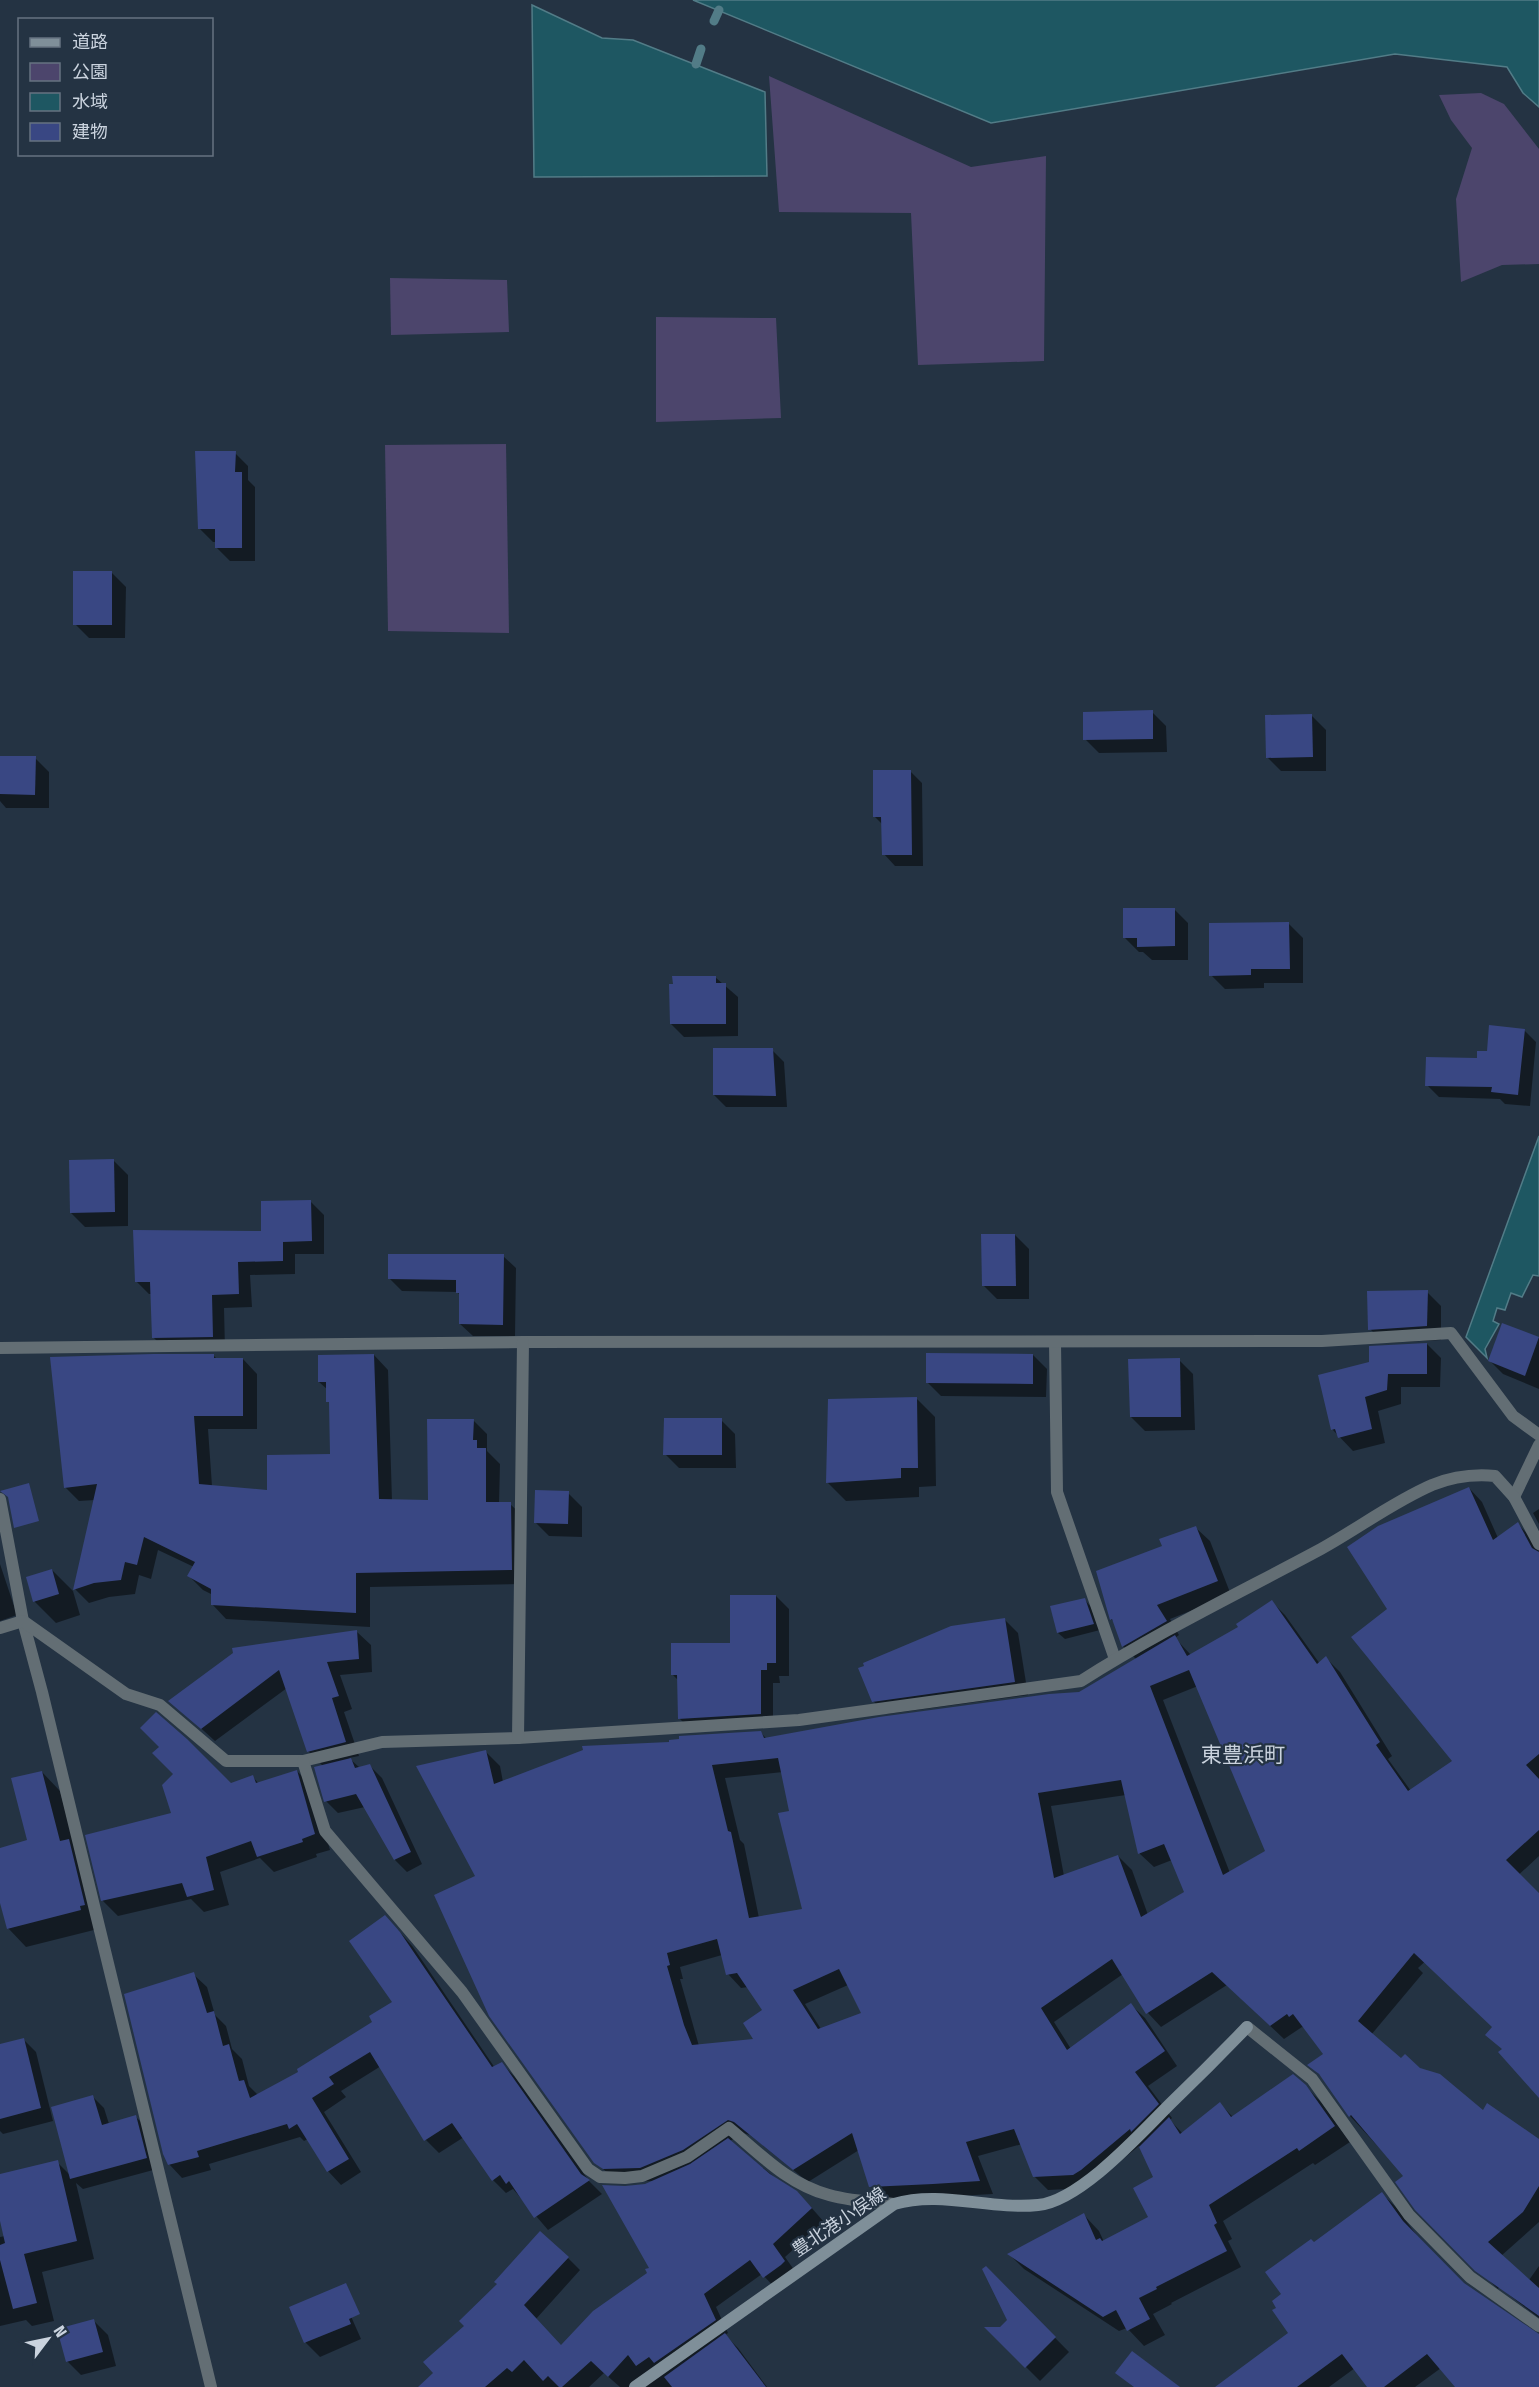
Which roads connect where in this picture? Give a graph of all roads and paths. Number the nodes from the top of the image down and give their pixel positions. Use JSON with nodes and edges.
{"nodes":[{"id":1,"x":524,"y":1342,"type":"junction"},
{"id":2,"x":1055,"y":1342,"type":"junction"},
{"id":3,"x":0,"y":1348,"type":"edge"},
{"id":4,"x":1539,"y":1435,"type":"edge"},
{"id":5,"x":1539,"y":1445,"type":"edge"},
{"id":6,"x":1514,"y":1497,"type":"junction"},
{"id":7,"x":0,"y":1500,"type":"edge"},
{"id":8,"x":1539,"y":1544,"type":"edge"},
{"id":9,"x":23,"y":1621,"type":"junction"},
{"id":10,"x":0,"y":1628,"type":"edge"},
{"id":11,"x":1115,"y":1659,"type":"junction"},
{"id":12,"x":518,"y":1738,"type":"junction"},
{"id":13,"x":303,"y":1761,"type":"junction"},
{"id":14,"x":1247,"y":2027,"type":"joint"},
{"id":15,"x":894,"y":2204,"type":"junction"},
{"id":16,"x":1539,"y":2326,"type":"edge"},
{"id":17,"x":212,"y":2387,"type":"edge"},
{"id":18,"x":635,"y":2387,"type":"edge"}],
"edges":[{"from":1,"to":2,"type":"street"},
{"from":1,"to":3,"type":"street"},
{"from":1,"to":12,"type":"street"},
{"from":2,"to":4,"type":"street"},
{"from":2,"to":11,"type":"street"},
{"from":5,"to":6,"type":"street"},
{"from":6,"to":8,"type":"street"},
{"from":6,"to":11,"type":"street"},
{"from":7,"to":9,"type":"street"},
{"from":9,"to":10,"type":"street"},
{"from":9,"to":13,"type":"street"},
{"from":9,"to":17,"type":"street"},
{"from":11,"to":12,"type":"street"},
{"from":12,"to":13,"type":"street"},
{"from":13,"to":15,"type":"street"},
{"from":14,"to":15,"type":"main road","name":"豊北港小俣線"},
{"from":14,"to":16,"type":"street"},
{"from":15,"to":18,"type":"main road","name":"豊北港小俣線"}]}
